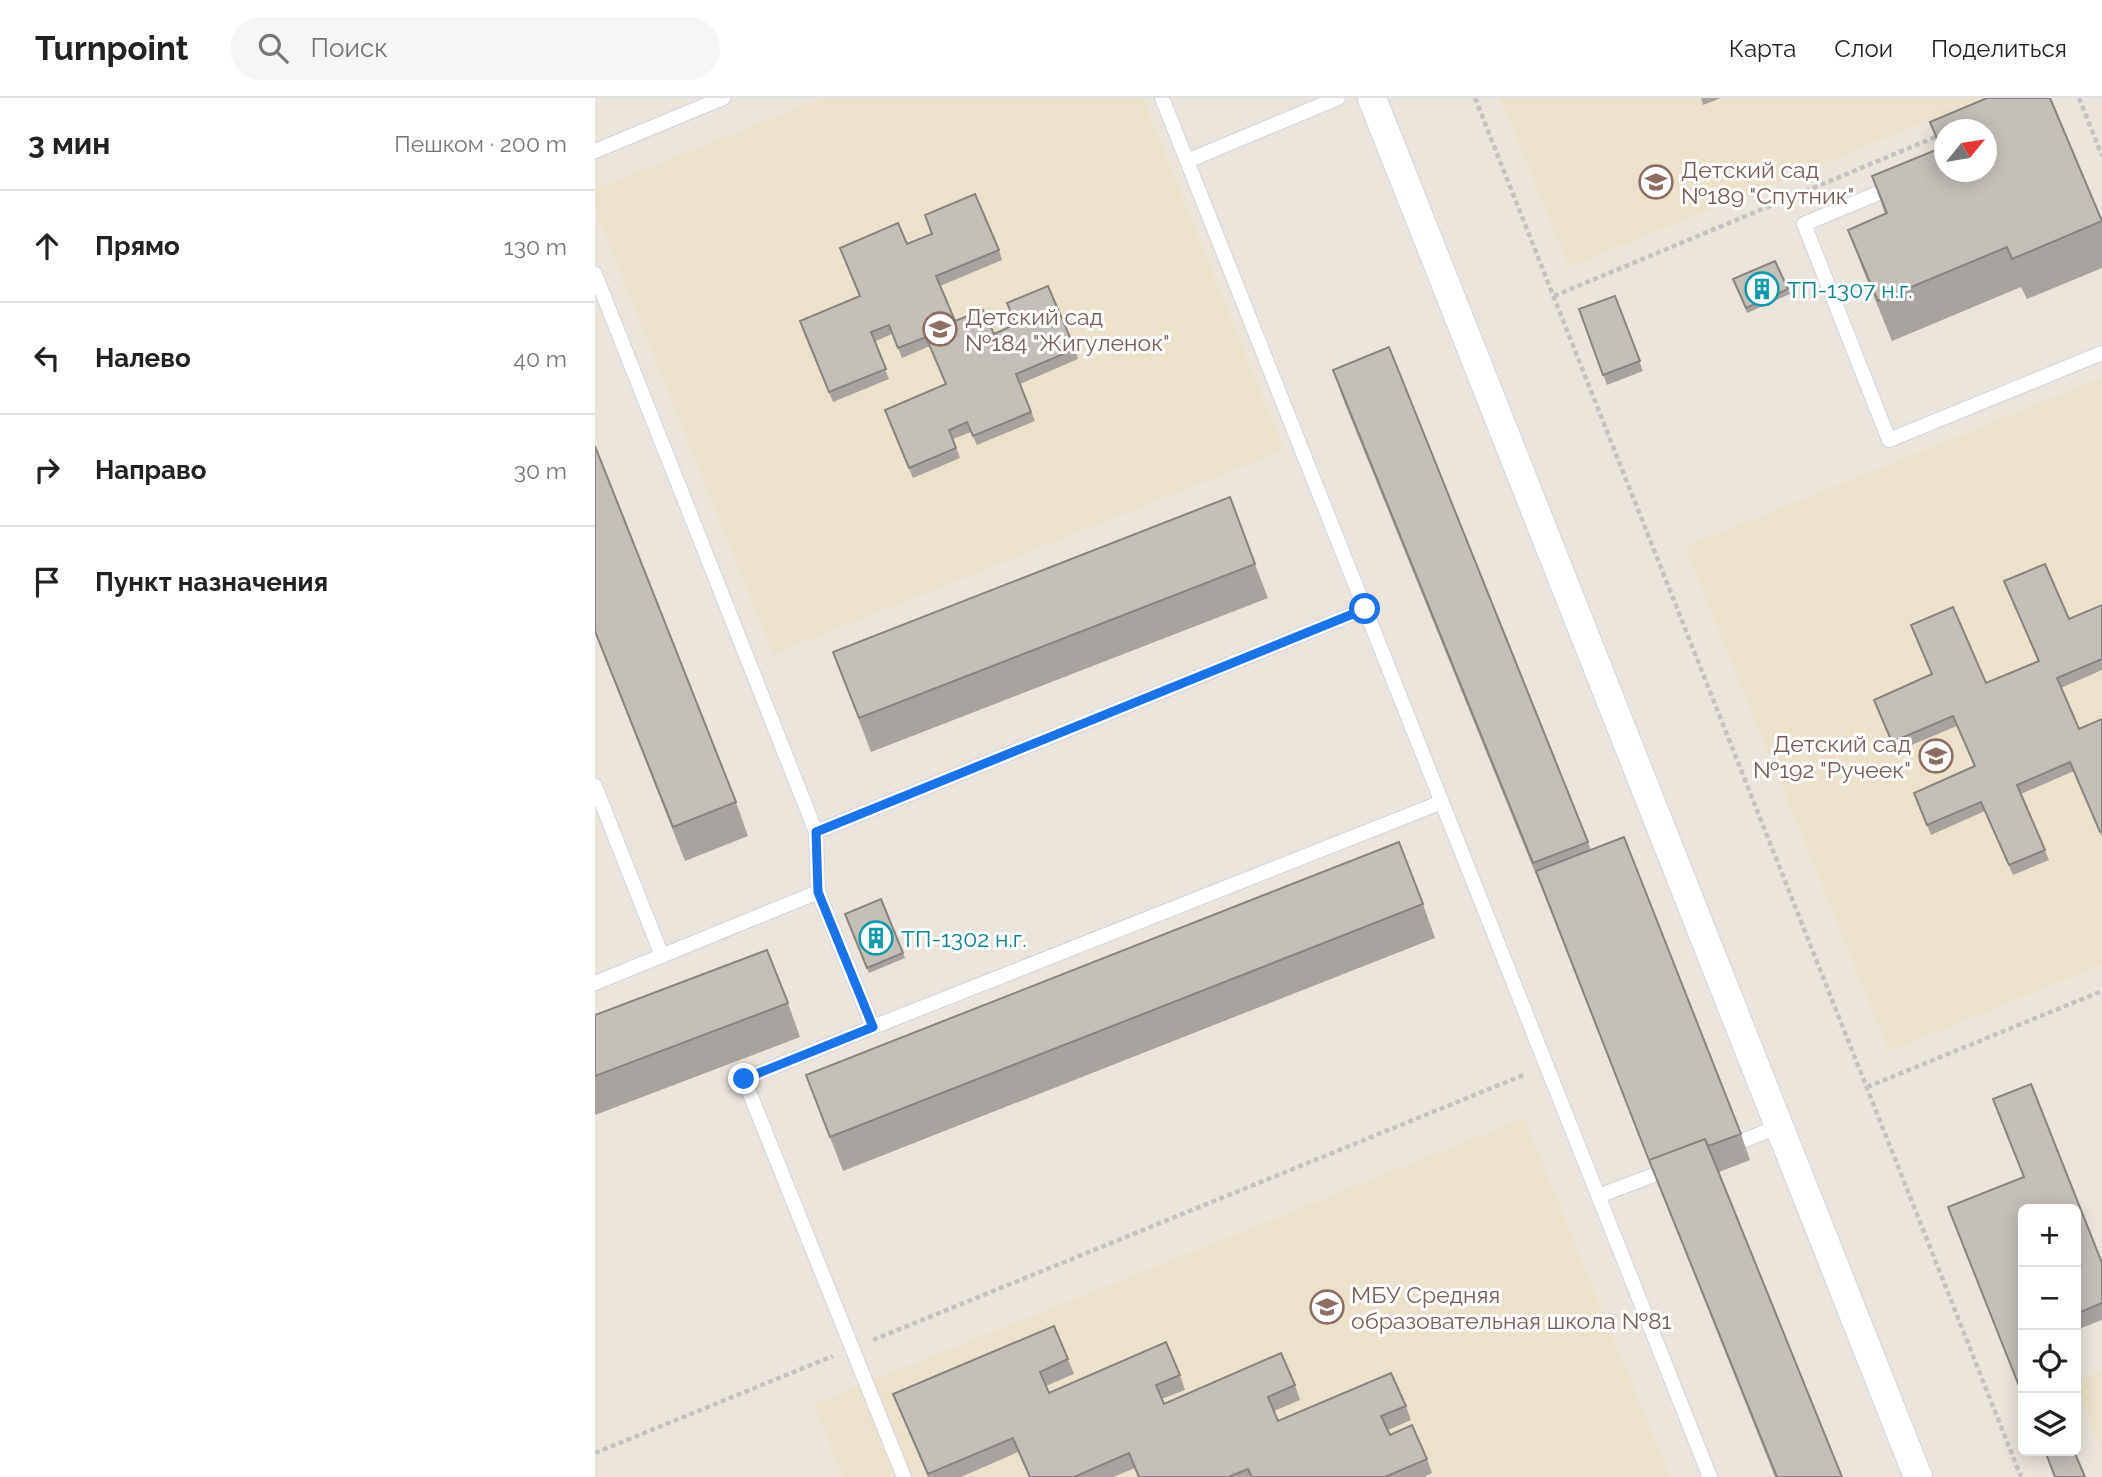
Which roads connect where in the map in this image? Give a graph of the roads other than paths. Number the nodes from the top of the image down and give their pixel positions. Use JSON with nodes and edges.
{"nodes":[{"id":1,"x":723,"y":98,"type":"edge"},
{"id":2,"x":1162,"y":98,"type":"edge"},
{"id":3,"x":1338,"y":98,"type":"edge"},
{"id":4,"x":1372,"y":98,"type":"edge"},
{"id":5,"x":595,"y":151,"type":"edge"},
{"id":6,"x":1187,"y":161,"type":"junction"},
{"id":7,"x":1898,"y":184,"type":"edge"},
{"id":8,"x":595,"y":274,"type":"edge"},
{"id":9,"x":2102,"y":353,"type":"edge"},
{"id":10,"x":1365,"y":609,"type":"junction"},
{"id":11,"x":595,"y":786,"type":"edge"},
{"id":12,"x":1441,"y":802,"type":"junction"},
{"id":13,"x":816,"y":832,"type":"junction"},
{"id":14,"x":818,"y":892,"type":"junction"},
{"id":15,"x":662,"y":956,"type":"junction"},
{"id":16,"x":595,"y":983,"type":"edge"},
{"id":17,"x":873,"y":1027,"type":"junction"},
{"id":18,"x":1780,"y":1126,"type":"junction"},
{"id":19,"x":1742,"y":1141,"type":"dead end"},
{"id":20,"x":1654,"y":1175,"type":"edge"},
{"id":21,"x":1598,"y":1196,"type":"junction"},
{"id":22,"x":904,"y":1477,"type":"edge"},
{"id":23,"x":1710,"y":1477,"type":"edge"},
{"id":24,"x":1919,"y":1477,"type":"edge"}],
"edges":[{"from":1,"to":5,"type":"lane"},
{"from":2,"to":6,"type":"lane"},
{"from":3,"to":6,"type":"lane"},
{"from":4,"to":18,"type":"street"},
{"from":6,"to":10,"type":"lane"},
{"from":7,"to":9,"type":"lane"},
{"from":8,"to":13,"type":"lane"},
{"from":10,"to":12,"type":"lane"},
{"from":10,"to":13,"type":"lane"},
{"from":11,"to":15,"type":"lane"},
{"from":12,"to":17,"type":"lane"},
{"from":12,"to":21,"type":"lane"},
{"from":13,"to":14,"type":"lane"},
{"from":14,"to":15,"type":"lane"},
{"from":14,"to":17,"type":"lane"},
{"from":15,"to":16,"type":"lane"},
{"from":17,"to":22,"type":"lane"},
{"from":18,"to":19,"type":"lane"},
{"from":18,"to":24,"type":"street"},
{"from":20,"to":21,"type":"lane"},
{"from":21,"to":23,"type":"lane"}]}
